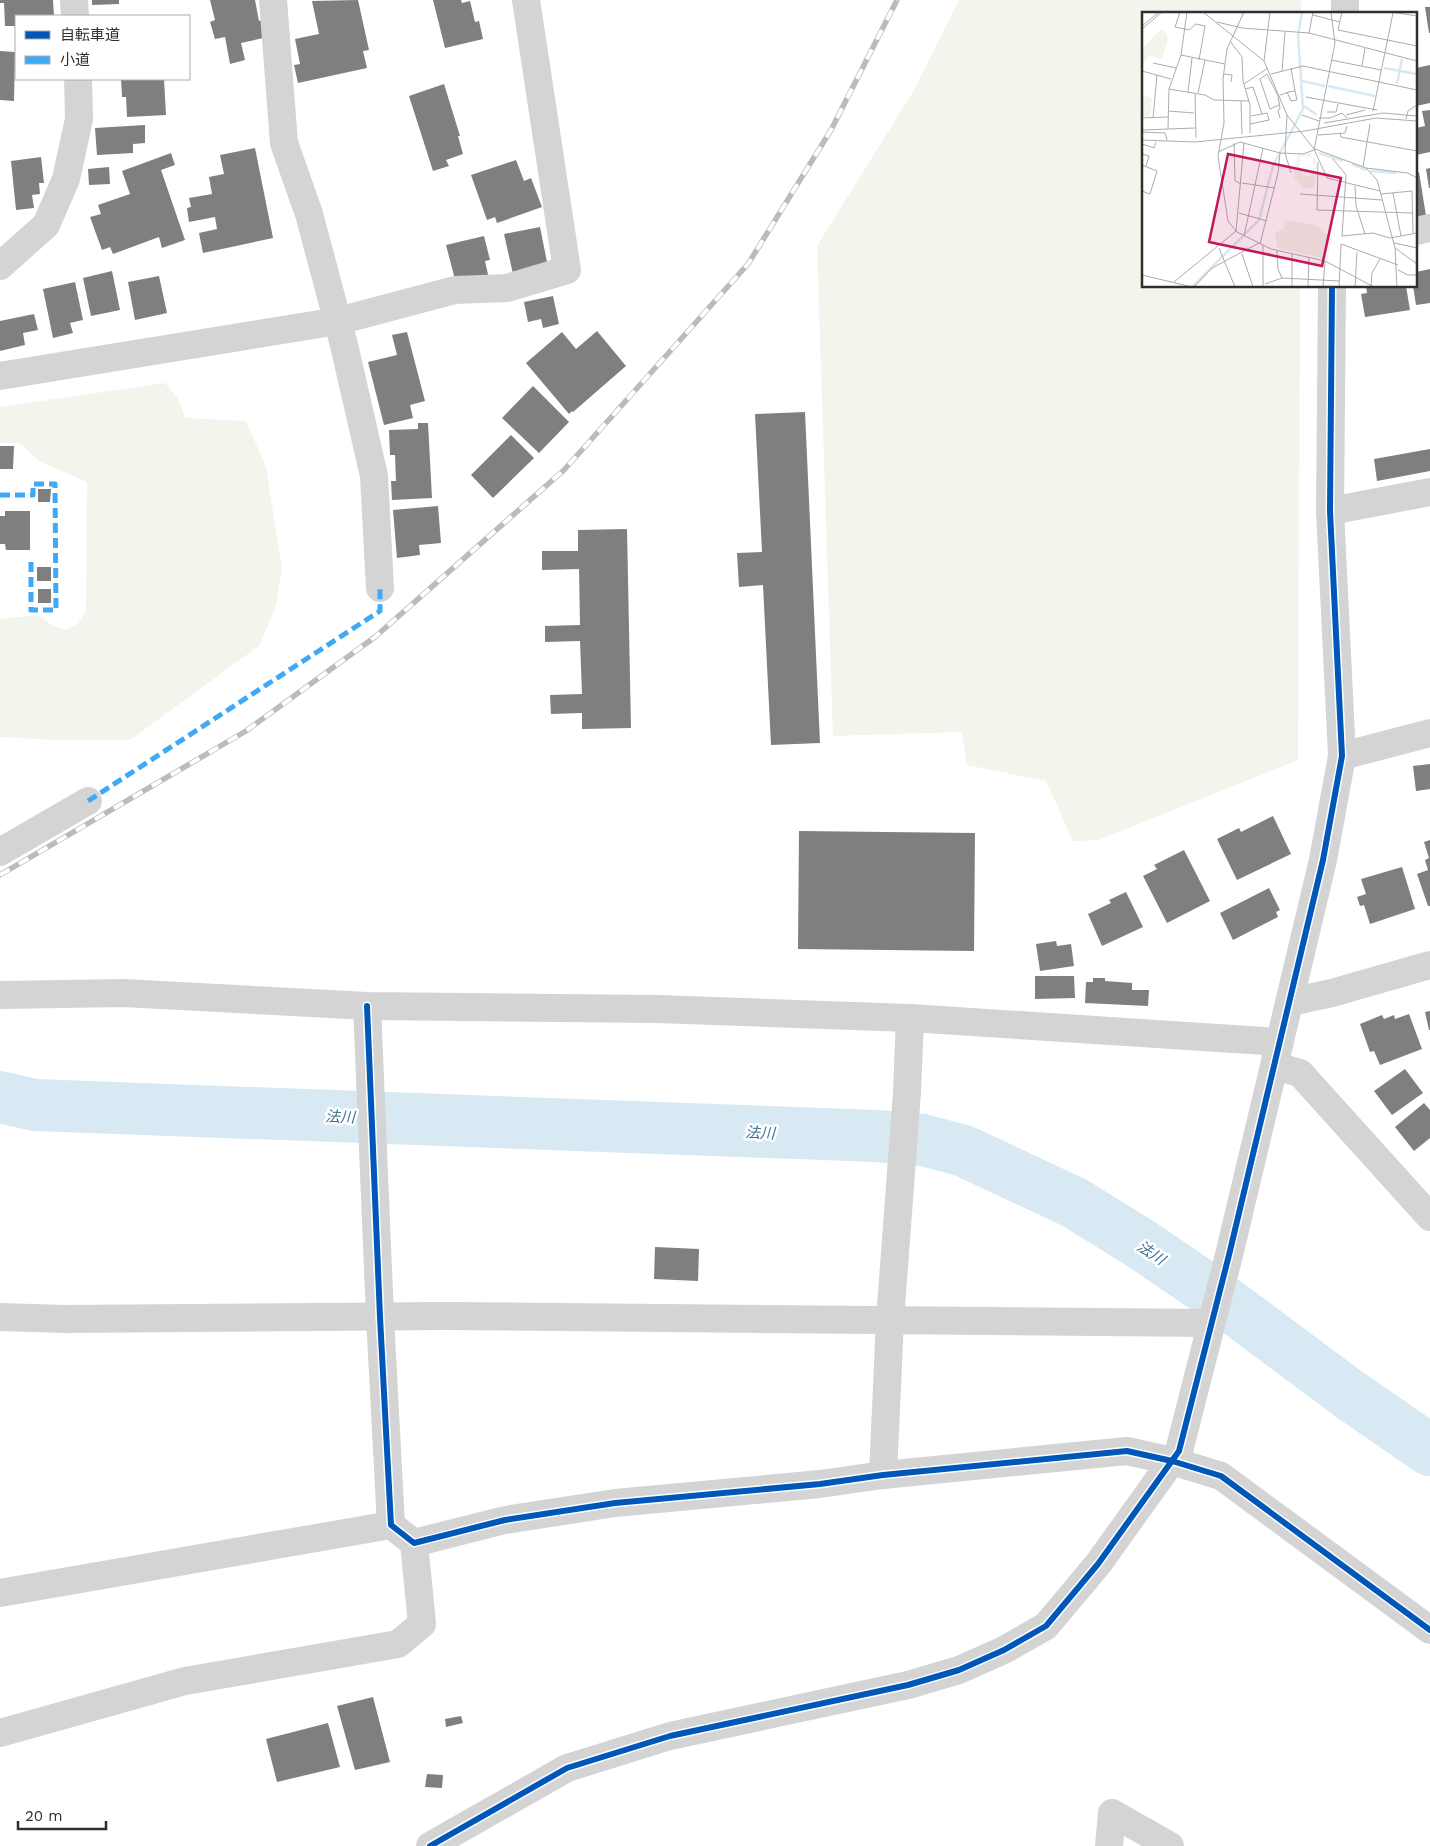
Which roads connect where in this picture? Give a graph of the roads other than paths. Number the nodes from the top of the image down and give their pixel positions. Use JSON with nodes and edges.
{"nodes":[{"id":1,"x":74,"y":0,"type":"edge"},
{"id":2,"x":273,"y":0,"type":"edge"},
{"id":3,"x":526,"y":0,"type":"edge"},
{"id":4,"x":75,"y":15,"type":"edge"},
{"id":5,"x":78,"y":80,"type":"edge"},
{"id":6,"x":0,"y":266,"type":"edge"},
{"id":7,"x":1332,"y":288,"type":"edge"},
{"id":8,"x":338,"y":321,"type":"junction"},
{"id":9,"x":0,"y":376,"type":"edge"},
{"id":10,"x":1430,"y":492,"type":"edge"},
{"id":11,"x":1330,"y":511,"type":"junction"},
{"id":12,"x":380,"y":588,"type":"dead end"},
{"id":13,"x":1430,"y":732,"type":"edge"},
{"id":14,"x":1342,"y":756,"type":"junction"},
{"id":15,"x":88,"y":801,"type":"dead end"},
{"id":16,"x":0,"y":852,"type":"edge"},
{"id":17,"x":1430,"y":965,"type":"edge"},
{"id":18,"x":0,"y":995,"type":"edge"},
{"id":19,"x":1290,"y":1002,"type":"junction"},
{"id":20,"x":367,"y":1006,"type":"junction"},
{"id":21,"x":910,"y":1018,"type":"junction"},
{"id":22,"x":1278,"y":1054,"type":"junction"},
{"id":23,"x":1430,"y":1218,"type":"edge"},
{"id":24,"x":0,"y":1317,"type":"edge"},
{"id":25,"x":380,"y":1317,"type":"junction"},
{"id":26,"x":890,"y":1320,"type":"junction"},
{"id":27,"x":1211,"y":1323,"type":"junction"},
{"id":28,"x":1172,"y":1461,"type":"junction"},
{"id":29,"x":883,"y":1474,"type":"junction"},
{"id":30,"x":391,"y":1524,"type":"junction"},
{"id":31,"x":414,"y":1543,"type":"junction"},
{"id":32,"x":0,"y":1593,"type":"edge"},
{"id":33,"x":1430,"y":1630,"type":"edge"},
{"id":34,"x":0,"y":1733,"type":"edge"},
{"id":35,"x":430,"y":1846,"type":"edge"},
{"id":36,"x":1109,"y":1846,"type":"edge"},
{"id":37,"x":1170,"y":1846,"type":"edge"}],
"edges":[{"from":1,"to":4,"type":"street"},
{"from":2,"to":8,"type":"street"},
{"from":3,"to":8,"type":"street"},
{"from":5,"to":6,"type":"street"},
{"from":7,"to":11,"type":"street"},
{"from":8,"to":9,"type":"street"},
{"from":8,"to":12,"type":"street"},
{"from":10,"to":11,"type":"street"},
{"from":11,"to":14,"type":"street"},
{"from":13,"to":14,"type":"street"},
{"from":14,"to":19,"type":"street"},
{"from":15,"to":16,"type":"street"},
{"from":17,"to":19,"type":"street"},
{"from":18,"to":20,"type":"street"},
{"from":19,"to":22,"type":"street"},
{"from":20,"to":21,"type":"street"},
{"from":20,"to":25,"type":"street"},
{"from":21,"to":22,"type":"street"},
{"from":21,"to":26,"type":"street"},
{"from":22,"to":23,"type":"street"},
{"from":22,"to":27,"type":"street"},
{"from":24,"to":25,"type":"street"},
{"from":25,"to":26,"type":"street"},
{"from":25,"to":30,"type":"street"},
{"from":26,"to":27,"type":"street"},
{"from":26,"to":29,"type":"street"},
{"from":27,"to":28,"type":"street"},
{"from":28,"to":29,"type":"street"},
{"from":28,"to":33,"type":"street"},
{"from":28,"to":35,"type":"street"},
{"from":29,"to":31,"type":"street"},
{"from":30,"to":31,"type":"street"},
{"from":30,"to":32,"type":"street"},
{"from":31,"to":34,"type":"street"},
{"from":36,"to":37,"type":"street"}]}
